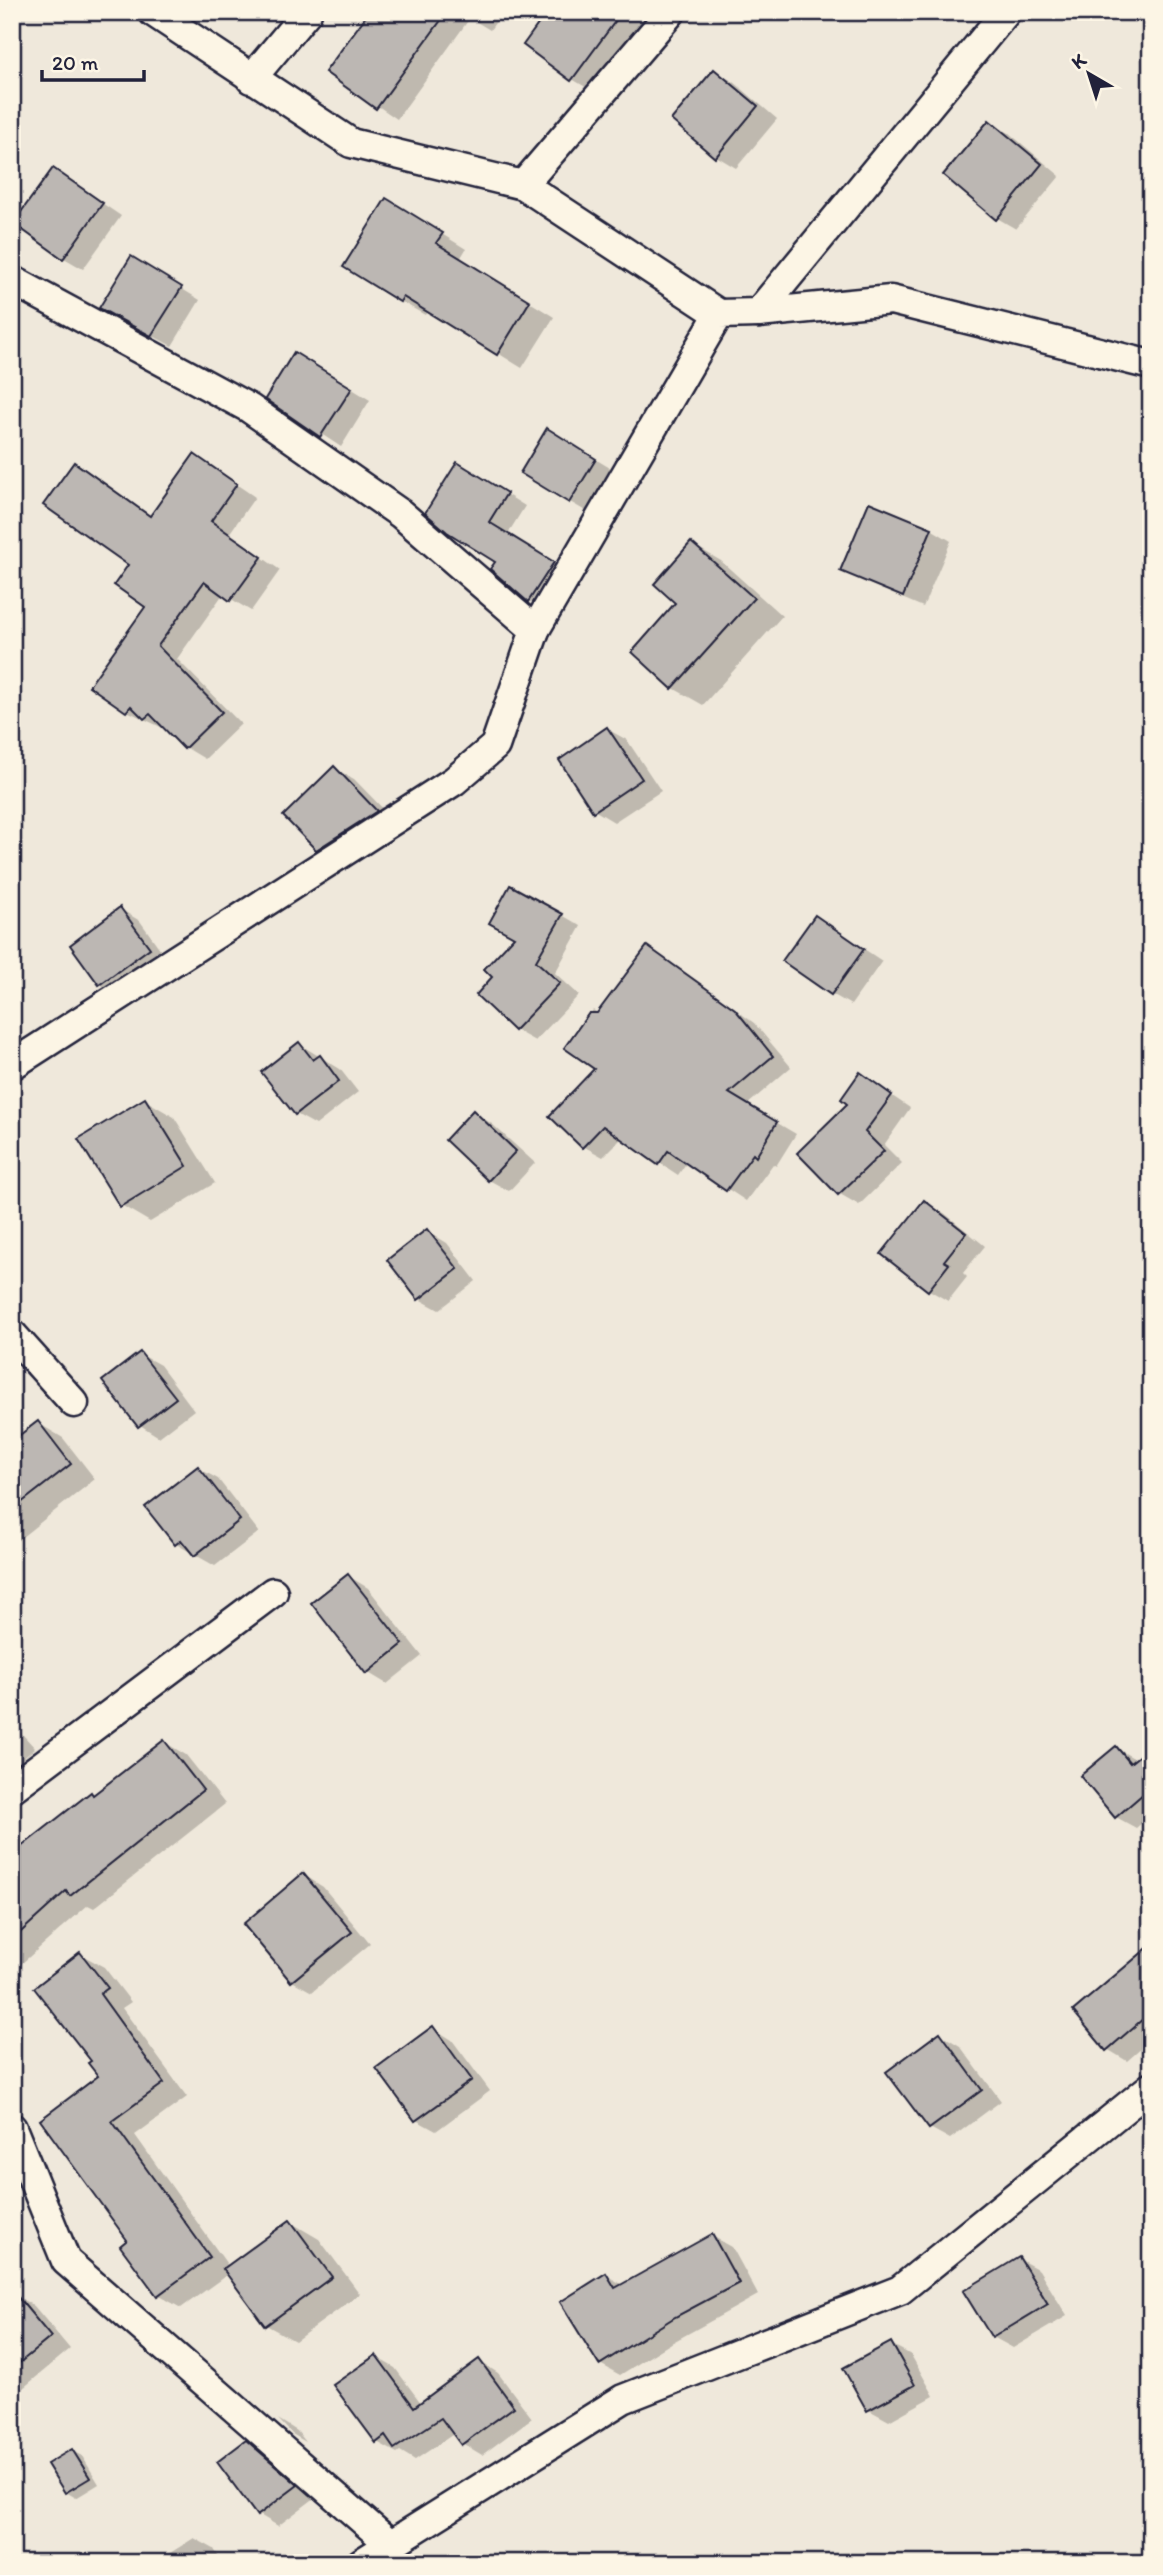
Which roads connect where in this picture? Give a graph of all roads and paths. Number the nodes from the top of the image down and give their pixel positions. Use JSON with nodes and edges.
{"nodes":[{"id":1,"x":153,"y":12,"type":"edge"},
{"id":2,"x":307,"y":12,"type":"edge"},
{"id":3,"x":671,"y":12,"type":"edge"},
{"id":4,"x":1006,"y":12,"type":"edge"},
{"id":5,"x":251,"y":79,"type":"junction"},
{"id":6,"x":523,"y":185,"type":"junction"},
{"id":7,"x":12,"y":280,"type":"edge"},
{"id":8,"x":758,"y":313,"type":"junction"},
{"id":9,"x":719,"y":314,"type":"junction"},
{"id":10,"x":1151,"y":365,"type":"edge"},
{"id":11,"x":535,"y":630,"type":"junction"},
{"id":12,"x":12,"y":1065,"type":"edge"},
{"id":13,"x":12,"y":1334,"type":"edge"},
{"id":14,"x":74,"y":1403,"type":"dead end"},
{"id":15,"x":273,"y":1592,"type":"dead end"},
{"id":16,"x":12,"y":1788,"type":"edge"},
{"id":17,"x":1151,"y":2087,"type":"edge"},
{"id":18,"x":12,"y":2128,"type":"edge"},
{"id":19,"x":389,"y":2543,"type":"junction"},
{"id":20,"x":361,"y":2563,"type":"edge"}],
"edges":[{"from":1,"to":5,"type":"street"},
{"from":2,"to":5,"type":"street"},
{"from":3,"to":6,"type":"street"},
{"from":4,"to":8,"type":"street"},
{"from":5,"to":6,"type":"street"},
{"from":6,"to":9,"type":"street"},
{"from":7,"to":11,"type":"street"},
{"from":8,"to":9,"type":"street"},
{"from":8,"to":10,"type":"street"},
{"from":9,"to":11,"type":"street"},
{"from":11,"to":12,"type":"street"},
{"from":13,"to":14,"type":"street"},
{"from":15,"to":16,"type":"street"},
{"from":17,"to":19,"type":"street"},
{"from":18,"to":19,"type":"street"},
{"from":19,"to":20,"type":"street"}]}
